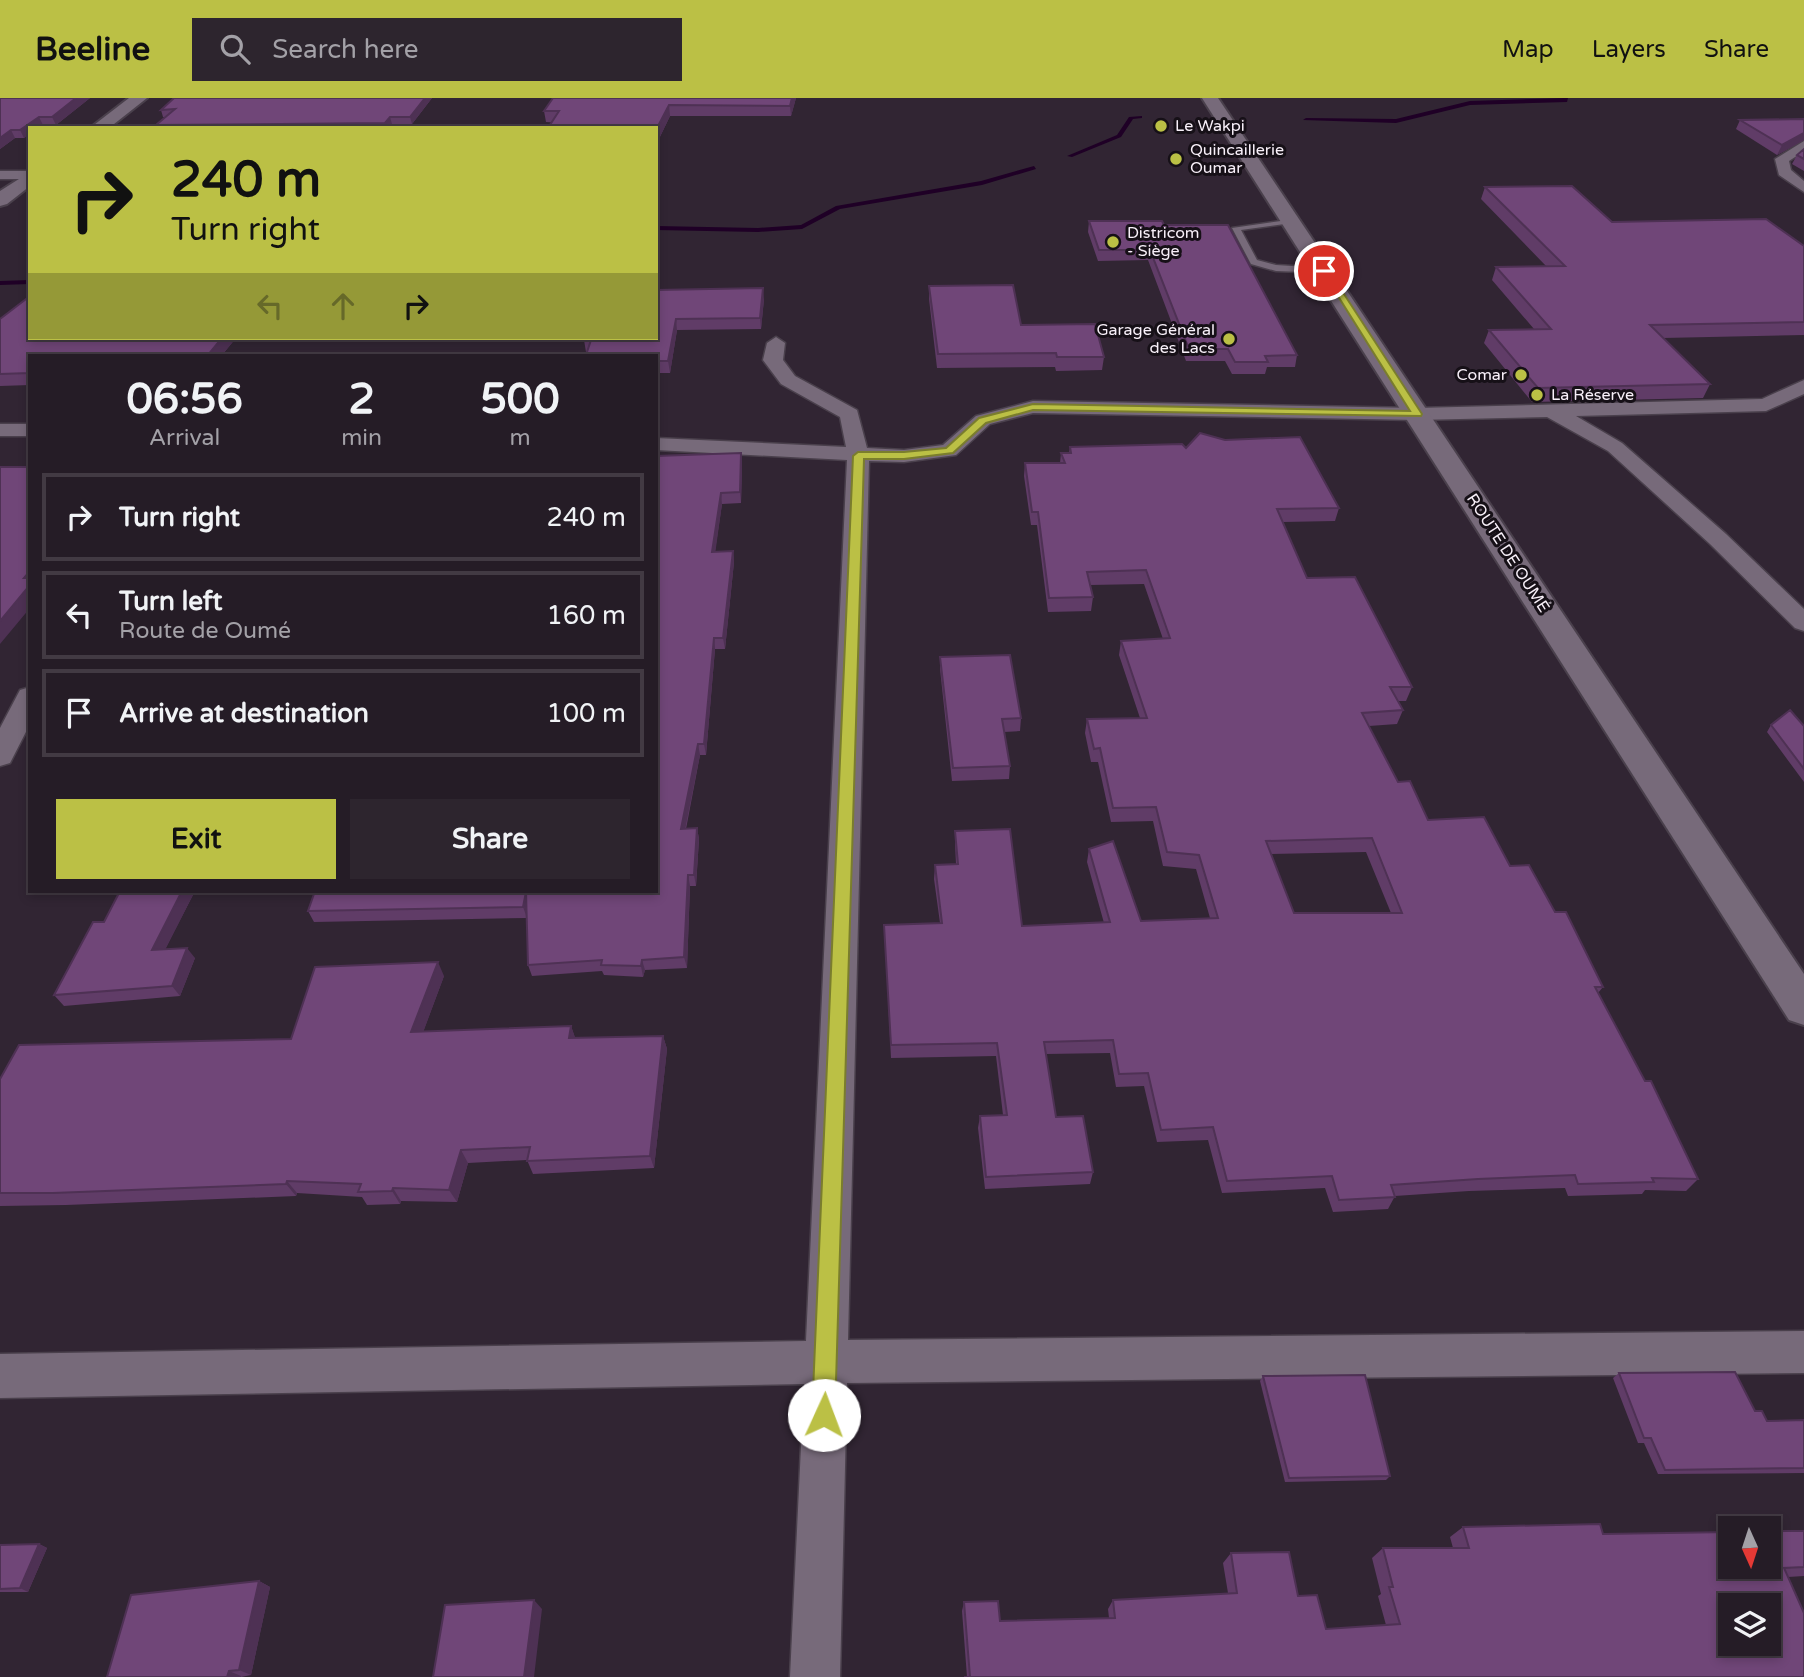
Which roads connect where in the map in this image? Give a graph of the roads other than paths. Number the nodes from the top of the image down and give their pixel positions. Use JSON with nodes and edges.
{"nodes":[{"id":1,"x":139,"y":98,"type":"edge"},
{"id":2,"x":1210,"y":98,"type":"edge"},
{"id":3,"x":101,"y":126,"type":"edge"},
{"id":4,"x":1804,"y":145,"type":"edge"},
{"id":5,"x":1804,"y":154,"type":"edge"},
{"id":6,"x":1785,"y":155,"type":"junction"},
{"id":7,"x":0,"y":175,"type":"edge"},
{"id":8,"x":28,"y":176,"type":"edge"},
{"id":9,"x":28,"y":178,"type":"edge"},
{"id":10,"x":1804,"y":188,"type":"edge"},
{"id":11,"x":0,"y":200,"type":"edge"},
{"id":12,"x":1292,"y":222,"type":"junction"},
{"id":13,"x":1324,"y":271,"type":"junction"},
{"id":14,"x":776,"y":343,"type":"dead end"},
{"id":15,"x":1804,"y":386,"type":"edge"},
{"id":16,"x":1552,"y":411,"type":"junction"},
{"id":17,"x":1417,"y":414,"type":"junction"},
{"id":18,"x":0,"y":430,"type":"edge"},
{"id":19,"x":28,"y":430,"type":"edge"},
{"id":20,"x":658,"y":444,"type":"edge"},
{"id":21,"x":858,"y":456,"type":"junction"},
{"id":22,"x":1804,"y":624,"type":"edge"},
{"id":23,"x":28,"y":700,"type":"edge"},
{"id":24,"x":0,"y":756,"type":"edge"},
{"id":25,"x":1804,"y":1008,"type":"edge"},
{"id":26,"x":1804,"y":1352,"type":"edge"},
{"id":27,"x":825,"y":1362,"type":"junction"},
{"id":28,"x":0,"y":1376,"type":"edge"},
{"id":29,"x":815,"y":1677,"type":"edge"}],
"edges":[{"from":1,"to":3,"type":"main road"},
{"from":2,"to":12,"type":"main road","name":"ROUTE DE OUMÉ"},
{"from":4,"to":6,"type":"street"},
{"from":5,"to":6,"type":"street"},
{"from":6,"to":10,"type":"street"},
{"from":7,"to":8,"type":"street"},
{"from":9,"to":11,"type":"main road"},
{"from":12,"to":13,"type":"main road","name":"ROUTE DE OUMÉ"},
{"from":12,"to":13,"type":"lane"},
{"from":13,"to":17,"type":"main road","name":"ROUTE DE OUMÉ"},
{"from":14,"to":21,"type":"street"},
{"from":15,"to":16,"type":"street"},
{"from":16,"to":17,"type":"street"},
{"from":16,"to":22,"type":"street"},
{"from":17,"to":21,"type":"street"},
{"from":17,"to":25,"type":"main road","name":"ROUTE DE OUMÉ"},
{"from":18,"to":19,"type":"street"},
{"from":20,"to":21,"type":"street"},
{"from":21,"to":27,"type":"street"},
{"from":23,"to":24,"type":"street"},
{"from":26,"to":27,"type":"street"},
{"from":27,"to":28,"type":"street"},
{"from":27,"to":29,"type":"street"}]}
